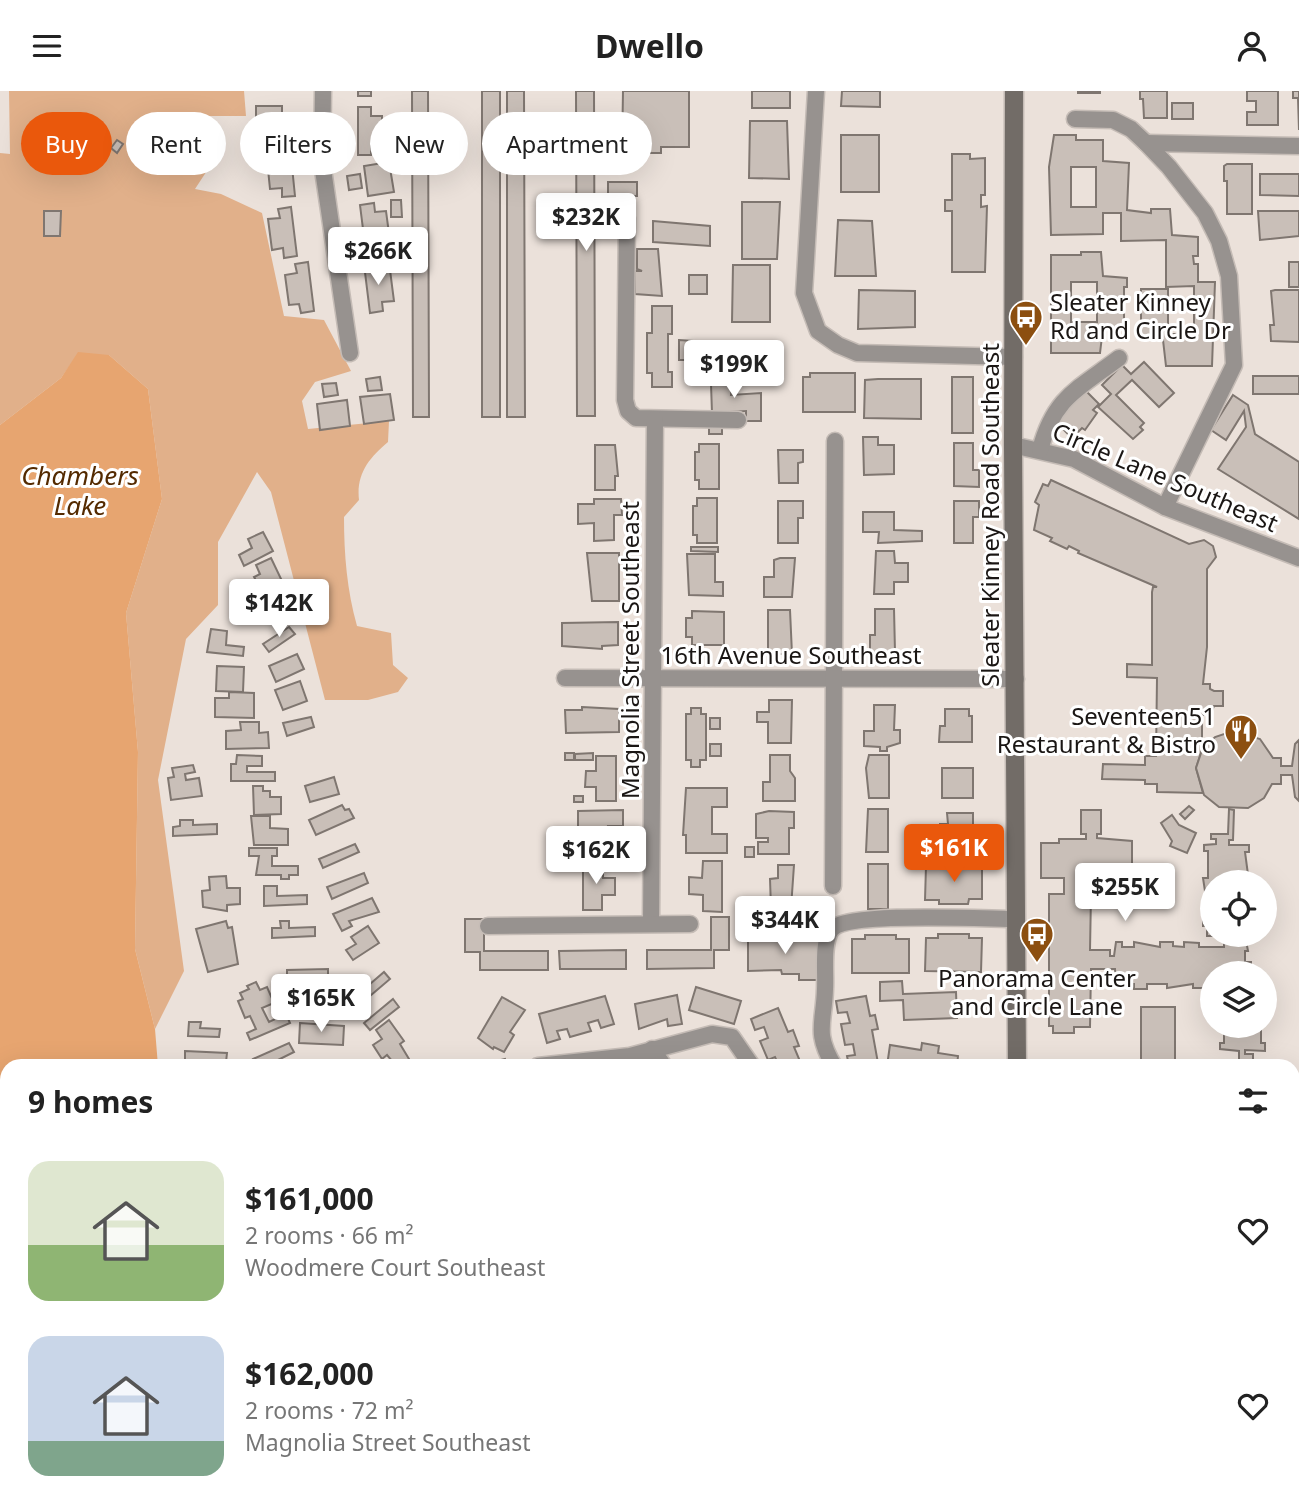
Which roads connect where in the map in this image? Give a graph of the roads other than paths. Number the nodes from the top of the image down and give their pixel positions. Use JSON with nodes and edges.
{"nodes":[{"id":1,"x":323,"y":91,"type":"edge"},
{"id":2,"x":816,"y":91,"type":"edge"},
{"id":3,"x":1014,"y":91,"type":"edge"},
{"id":4,"x":1075,"y":119,"type":"dead end"},
{"id":5,"x":1146,"y":143,"type":"junction"},
{"id":6,"x":1299,"y":146,"type":"edge"},
{"id":7,"x":627,"y":218,"type":"dead end"},
{"id":8,"x":350,"y":353,"type":"dead end"},
{"id":9,"x":1014,"y":356,"type":"junction"},
{"id":10,"x":1119,"y":358,"type":"dead end"},
{"id":11,"x":655,"y":419,"type":"junction"},
{"id":12,"x":738,"y":420,"type":"dead end"},
{"id":13,"x":835,"y":441,"type":"dead end"},
{"id":14,"x":1013,"y":445,"type":"junction"},
{"id":15,"x":1040,"y":450,"type":"junction"},
{"id":16,"x":1166,"y":507,"type":"junction"},
{"id":17,"x":1299,"y":558,"type":"edge"},
{"id":18,"x":565,"y":678,"type":"dead end"},
{"id":19,"x":655,"y":678,"type":"junction"},
{"id":20,"x":836,"y":679,"type":"junction"},
{"id":21,"x":1016,"y":680,"type":"junction"},
{"id":22,"x":833,"y":886,"type":"dead end"},
{"id":23,"x":1016,"y":919,"type":"junction"},
{"id":24,"x":651,"y":923,"type":"junction"},
{"id":25,"x":690,"y":924,"type":"dead end"},
{"id":26,"x":488,"y":926,"type":"dead end"},
{"id":27,"x":652,"y":1049,"type":"junction"},
{"id":28,"x":602,"y":1059,"type":"edge"},
{"id":29,"x":659,"y":1059,"type":"edge"},
{"id":30,"x":746,"y":1059,"type":"edge"},
{"id":31,"x":830,"y":1059,"type":"edge"},
{"id":32,"x":1017,"y":1059,"type":"edge"}],
"edges":[{"from":1,"to":8,"type":"street"},
{"from":2,"to":9,"type":"street"},
{"from":3,"to":9,"type":"street","name":"Sleater Kinney Road Southeast"},
{"from":4,"to":5,"type":"street"},
{"from":5,"to":6,"type":"street"},
{"from":5,"to":16,"type":"street"},
{"from":7,"to":11,"type":"street"},
{"from":9,"to":14,"type":"street","name":"Sleater Kinney Road Southeast"},
{"from":10,"to":15,"type":"street"},
{"from":11,"to":12,"type":"street"},
{"from":11,"to":19,"type":"street","name":"Magnolia Street Southeast"},
{"from":13,"to":20,"type":"street"},
{"from":14,"to":15,"type":"street","name":"Circle Lane Southeast"},
{"from":14,"to":21,"type":"street","name":"Sleater Kinney Road Southeast"},
{"from":15,"to":16,"type":"street","name":"Circle Lane Southeast"},
{"from":16,"to":17,"type":"street","name":"Circle Lane Southeast"},
{"from":18,"to":19,"type":"street","name":"16th Avenue Southeast"},
{"from":19,"to":20,"type":"street","name":"16th Avenue Southeast"},
{"from":19,"to":24,"type":"street","name":"Magnolia Street Southeast"},
{"from":20,"to":21,"type":"street","name":"16th Avenue Southeast"},
{"from":20,"to":22,"type":"street"},
{"from":21,"to":23,"type":"street","name":"Sleater Kinney Road Southeast"},
{"from":23,"to":31,"type":"street"},
{"from":23,"to":32,"type":"street","name":"Sleater Kinney Road Southeast"},
{"from":24,"to":25,"type":"street"},
{"from":24,"to":26,"type":"street"},
{"from":27,"to":28,"type":"street"},
{"from":27,"to":29,"type":"street"},
{"from":27,"to":30,"type":"street"}]}
